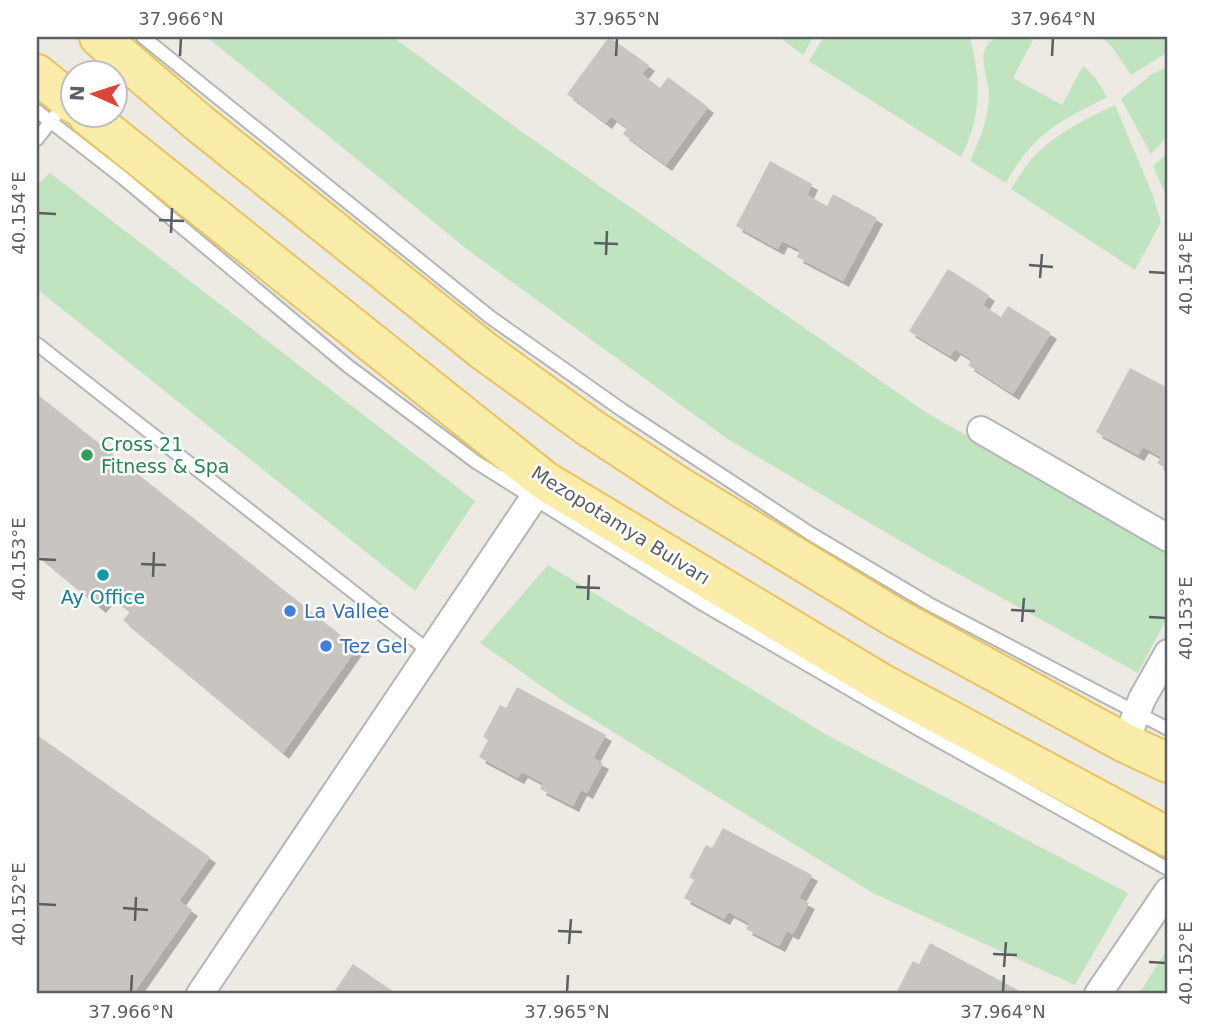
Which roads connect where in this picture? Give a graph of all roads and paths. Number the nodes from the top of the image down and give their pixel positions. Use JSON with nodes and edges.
{"nodes":[{"id":1,"x":99,"y":37,"type":"edge"},
{"id":2,"x":143,"y":37,"type":"edge"},
{"id":3,"x":37,"y":74,"type":"edge"},
{"id":4,"x":60,"y":105,"type":"edge"},
{"id":5,"x":60,"y":114,"type":"edge"},
{"id":6,"x":89,"y":130,"type":"edge"},
{"id":7,"x":37,"y":139,"type":"edge"},
{"id":8,"x":37,"y":344,"type":"edge"},
{"id":9,"x":981,"y":430,"type":"dead end"},
{"id":10,"x":539,"y":490,"type":"junction"},
{"id":11,"x":1168,"y":538,"type":"edge"},
{"id":12,"x":430,"y":652,"type":"junction"},
{"id":13,"x":1168,"y":653,"type":"edge"},
{"id":14,"x":1131,"y":728,"type":"junction"},
{"id":15,"x":1168,"y":730,"type":"edge"},
{"id":16,"x":1168,"y":763,"type":"edge"},
{"id":17,"x":1168,"y":837,"type":"edge"},
{"id":18,"x":1168,"y":869,"type":"edge"},
{"id":19,"x":1168,"y":891,"type":"edge"},
{"id":20,"x":200,"y":994,"type":"edge"},
{"id":21,"x":1097,"y":994,"type":"edge"}],
"edges":[{"from":1,"to":14,"type":"main road"},
{"from":2,"to":14,"type":"lane"},
{"from":3,"to":4,"type":"main road","name":"Mezopotamya Bulvarı"},
{"from":5,"to":7,"type":"lane"},
{"from":6,"to":10,"type":"main road","name":"Mezopotamya Bulvarı"},
{"from":8,"to":12,"type":"lane"},
{"from":9,"to":11,"type":"street"},
{"from":10,"to":12,"type":"street"},
{"from":10,"to":17,"type":"main road","name":"Mezopotamya Bulvarı"},
{"from":10,"to":18,"type":"lane"},
{"from":12,"to":20,"type":"street"},
{"from":13,"to":14,"type":"street"},
{"from":14,"to":15,"type":"lane"},
{"from":14,"to":16,"type":"main road"},
{"from":19,"to":21,"type":"street"}]}
